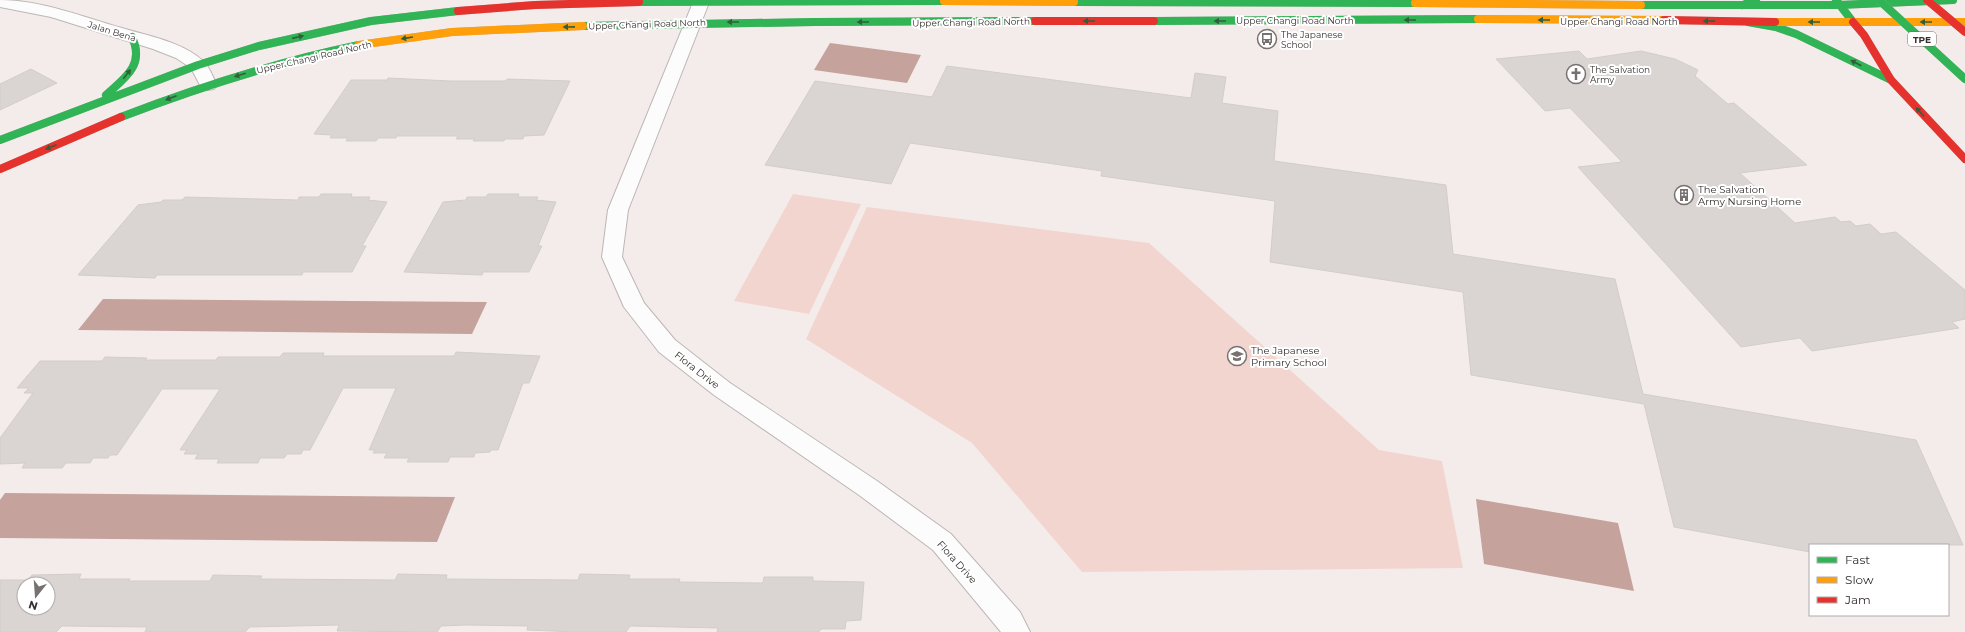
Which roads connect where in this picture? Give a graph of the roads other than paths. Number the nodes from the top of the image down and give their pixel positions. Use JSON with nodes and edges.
{"nodes":[{"id":1,"x":1756,"y":0,"type":"edge"},
{"id":2,"x":1879,"y":0,"type":"edge"},
{"id":3,"x":1927,"y":0,"type":"edge"},
{"id":4,"x":1954,"y":0,"type":"edge"},
{"id":5,"x":0,"y":1,"type":"edge"},
{"id":6,"x":701,"y":1,"type":"edge"},
{"id":7,"x":1838,"y":3,"type":"edge"},
{"id":8,"x":1743,"y":5,"type":"junction"},
{"id":9,"x":692,"y":22,"type":"junction"},
{"id":10,"x":1748,"y":22,"type":"junction"},
{"id":11,"x":1853,"y":22,"type":"junction"},
{"id":12,"x":1965,"y":22,"type":"edge"},
{"id":13,"x":1965,"y":32,"type":"edge"},
{"id":14,"x":132,"y":37,"type":"junction"},
{"id":15,"x":198,"y":65,"type":"junction"},
{"id":16,"x":1965,"y":79,"type":"edge"},
{"id":17,"x":1891,"y":80,"type":"junction"},
{"id":18,"x":208,"y":85,"type":"junction"},
{"id":19,"x":100,"y":101,"type":"junction"},
{"id":20,"x":0,"y":140,"type":"edge"},
{"id":21,"x":1965,"y":159,"type":"edge"},
{"id":22,"x":0,"y":169,"type":"edge"},
{"id":23,"x":1016,"y":632,"type":"edge"}],
"edges":[{"from":1,"to":8,"type":"main road"},
{"from":2,"to":16,"type":"main road","number":"TPE","bridge":true},
{"from":3,"to":13,"type":"main road","bridge":true},
{"from":4,"to":7,"type":"main road","name":"Upper Changi Road North"},
{"from":5,"to":14,"type":"street","name":"Jalan Bena"},
{"from":6,"to":8,"type":"main road","name":"Upper Changi Road North"},
{"from":6,"to":9,"type":"street","name":"Flora Drive"},
{"from":15,"to":6,"type":"main road","name":"Upper Changi Road North","one_way":true},
{"from":7,"to":8,"type":"main road","name":"Upper Changi Road North"},
{"from":7,"to":11,"type":"main road"},
{"from":10,"to":9,"type":"main road","name":"Upper Changi Road North","one_way":true},
{"from":9,"to":18,"type":"main road","name":"Upper Changi Road North","one_way":true},
{"from":9,"to":23,"type":"street","name":"Flora Drive"},
{"from":11,"to":10,"type":"main road","name":"Upper Changi Road North","one_way":true},
{"from":17,"to":10,"type":"main road","one_way":true},
{"from":12,"to":11,"type":"main road","name":"Upper Changi Road North","one_way":true},
{"from":11,"to":17,"type":"main road"},
{"from":14,"to":15,"type":"street","name":"Jalan Bena"},
{"from":19,"to":14,"type":"main road","one_way":true},
{"from":15,"to":18,"type":"street","name":"Jalan Bena"},
{"from":15,"to":19,"type":"main road","name":"Upper Changi Road North"},
{"from":21,"to":17,"type":"main road","one_way":true},
{"from":18,"to":22,"type":"main road","name":"Upper Changi Road North","one_way":true},
{"from":19,"to":20,"type":"main road","name":"Upper Changi Road North"}]}
